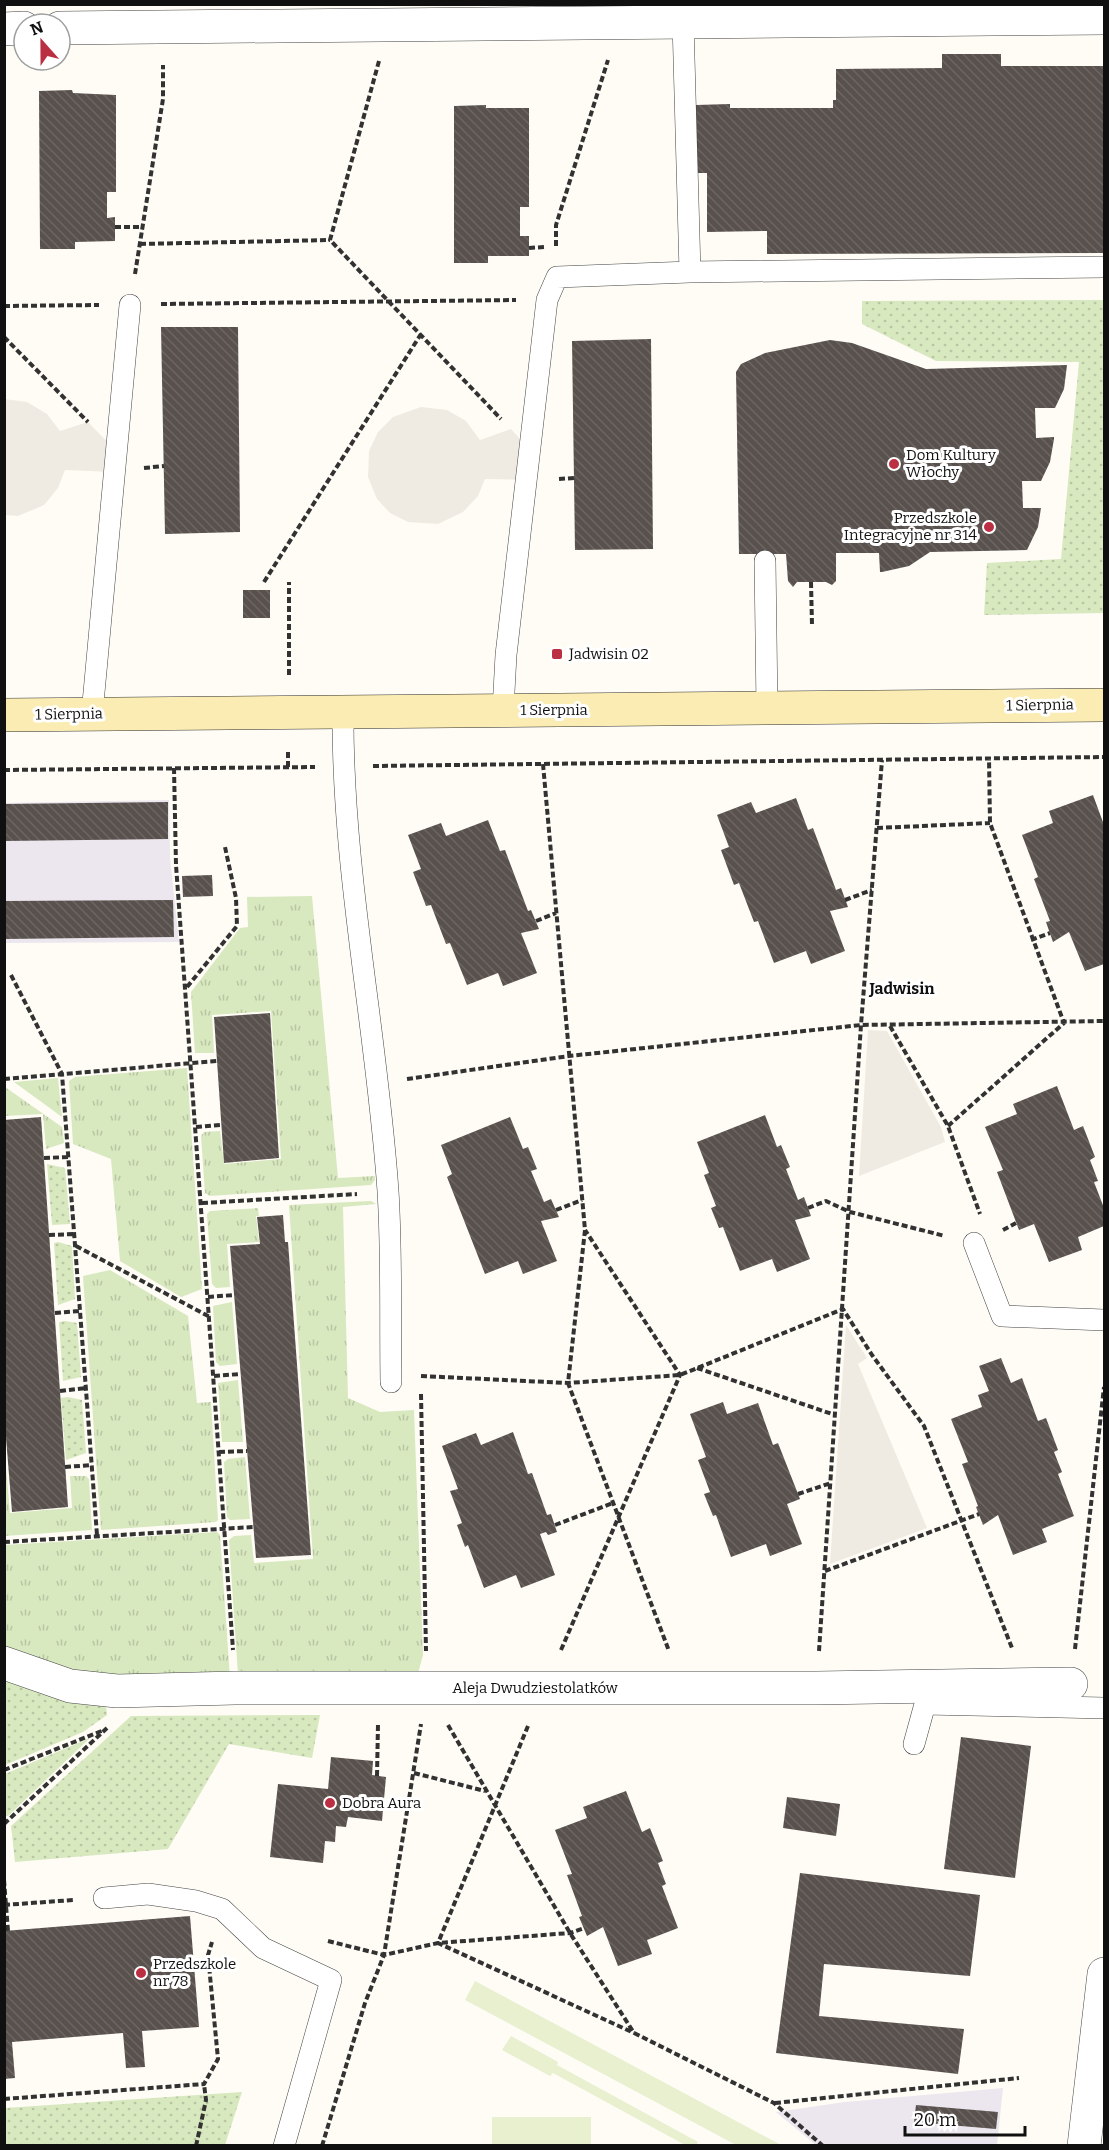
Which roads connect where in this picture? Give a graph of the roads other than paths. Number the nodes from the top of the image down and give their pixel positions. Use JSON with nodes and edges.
{"nodes":[{"id":1,"x":1104,"y":18,"type":"edge"},
{"id":2,"x":683,"y":22,"type":"junction"},
{"id":3,"x":72,"y":28,"type":"edge"},
{"id":4,"x":1104,"y":267,"type":"edge"},
{"id":5,"x":690,"y":272,"type":"junction"},
{"id":6,"x":129,"y":305,"type":"road end"},
{"id":7,"x":765,"y":561,"type":"dead end"},
{"id":8,"x":1104,"y":705,"type":"edge"},
{"id":9,"x":767,"y":708,"type":"junction"},
{"id":10,"x":503,"y":710,"type":"junction"},
{"id":11,"x":343,"y":712,"type":"junction"},
{"id":12,"x":92,"y":714,"type":"junction"},
{"id":13,"x":4,"y":715,"type":"edge"},
{"id":14,"x":974,"y":1243,"type":"road end"},
{"id":15,"x":1104,"y":1320,"type":"edge"},
{"id":16,"x":392,"y":1382,"type":"dead end"},
{"id":17,"x":4,"y":1663,"type":"edge"},
{"id":18,"x":1071,"y":1684,"type":"road end"},
{"id":19,"x":1104,"y":1708,"type":"edge"},
{"id":20,"x":914,"y":1744,"type":"dead end"},
{"id":21,"x":104,"y":1898,"type":"road end"},
{"id":22,"x":1104,"y":1974,"type":"edge"},
{"id":23,"x":284,"y":2145,"type":"edge"},
{"id":24,"x":1084,"y":2145,"type":"edge"}],
"edges":[{"from":1,"to":2,"type":"street"},
{"from":2,"to":3,"type":"street"},
{"from":2,"to":5,"type":"lane"},
{"from":4,"to":5,"type":"lane"},
{"from":5,"to":10,"type":"lane"},
{"from":6,"to":12,"type":"lane"},
{"from":7,"to":9,"type":"lane"},
{"from":8,"to":9,"type":"street","name":"1 Sierpnia"},
{"from":9,"to":10,"type":"street","name":"1 Sierpnia"},
{"from":10,"to":11,"type":"street","name":"1 Sierpnia"},
{"from":11,"to":12,"type":"street","name":"1 Sierpnia"},
{"from":11,"to":16,"type":"lane"},
{"from":12,"to":13,"type":"street","name":"1 Sierpnia"},
{"from":14,"to":15,"type":"lane"},
{"from":17,"to":18,"type":"street","name":"Aleja Dwudziestolatków"},
{"from":19,"to":20,"type":"lane"},
{"from":21,"to":23,"type":"lane"},
{"from":22,"to":24,"type":"street"}]}
